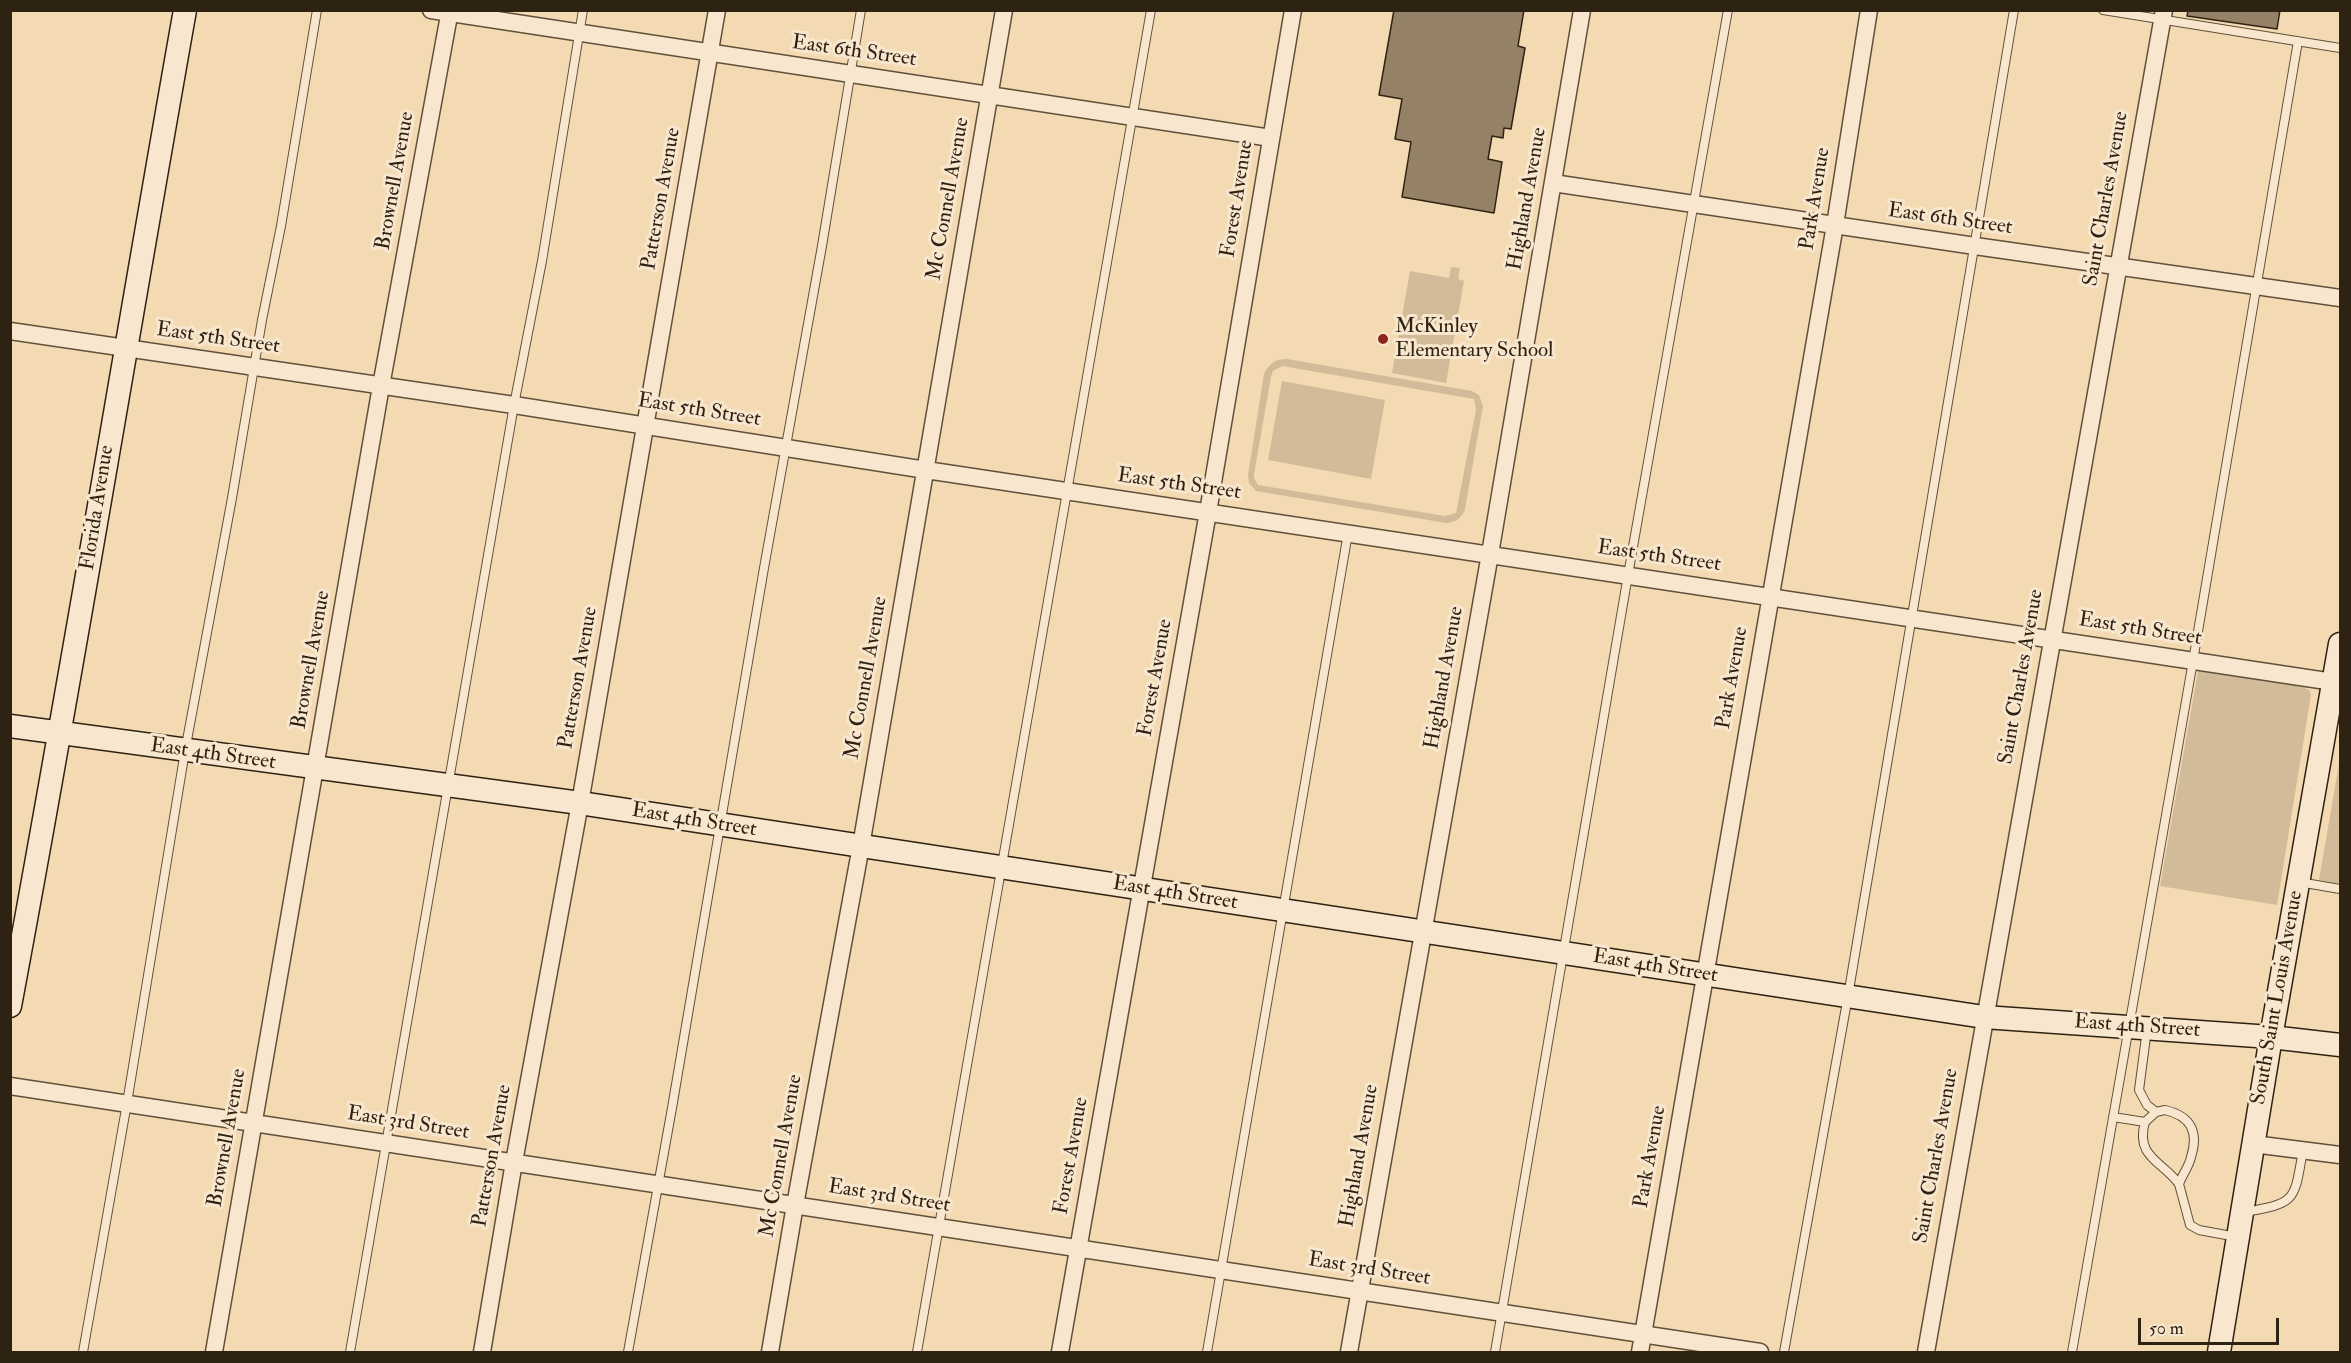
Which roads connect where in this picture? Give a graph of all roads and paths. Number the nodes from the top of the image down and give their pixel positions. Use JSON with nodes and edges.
{"nodes":[{"id":1,"x":184,"y":10,"type":"edge"},
{"id":2,"x":317,"y":10,"type":"edge"},
{"id":3,"x":431,"y":10,"type":"edge"},
{"id":4,"x":583,"y":10,"type":"edge"},
{"id":5,"x":717,"y":10,"type":"edge"},
{"id":6,"x":861,"y":10,"type":"edge"},
{"id":7,"x":1004,"y":10,"type":"edge"},
{"id":8,"x":1152,"y":10,"type":"edge"},
{"id":9,"x":1293,"y":10,"type":"edge"},
{"id":10,"x":1582,"y":10,"type":"edge"},
{"id":11,"x":1728,"y":10,"type":"edge"},
{"id":12,"x":1869,"y":10,"type":"edge"},
{"id":13,"x":2014,"y":10,"type":"edge"},
{"id":14,"x":2103,"y":10,"type":"edge"},
{"id":15,"x":450,"y":12,"type":"edge"},
{"id":16,"x":2163,"y":15,"type":"edge"},
{"id":17,"x":579,"y":33,"type":"junction"},
{"id":18,"x":2298,"y":41,"type":"junction"},
{"id":19,"x":2340,"y":48,"type":"edge"},
{"id":20,"x":710,"y":53,"type":"junction"},
{"id":21,"x":850,"y":74,"type":"junction"},
{"id":22,"x":990,"y":95,"type":"junction"},
{"id":23,"x":1133,"y":116,"type":"junction"},
{"id":24,"x":1271,"y":138,"type":"junction"},
{"id":25,"x":1553,"y":183,"type":"junction"},
{"id":26,"x":1693,"y":204,"type":"junction"},
{"id":27,"x":1834,"y":225,"type":"junction"},
{"id":28,"x":1975,"y":246,"type":"junction"},
{"id":29,"x":2118,"y":267,"type":"junction"},
{"id":30,"x":2256,"y":286,"type":"junction"},
{"id":31,"x":2340,"y":298,"type":"edge"},
{"id":32,"x":10,"y":331,"type":"edge"},
{"id":33,"x":125,"y":348,"type":"junction"},
{"id":34,"x":254,"y":367,"type":"junction"},
{"id":35,"x":381,"y":386,"type":"junction"},
{"id":36,"x":514,"y":405,"type":"junction"},
{"id":37,"x":646,"y":426,"type":"junction"},
{"id":38,"x":786,"y":447,"type":"junction"},
{"id":39,"x":926,"y":470,"type":"junction"},
{"id":40,"x":1068,"y":491,"type":"junction"},
{"id":41,"x":1208,"y":512,"type":"junction"},
{"id":42,"x":1348,"y":533,"type":"junction"},
{"id":43,"x":1490,"y":554,"type":"junction"},
{"id":44,"x":1628,"y":575,"type":"junction"},
{"id":45,"x":1770,"y":596,"type":"junction"},
{"id":46,"x":1912,"y":618,"type":"junction"},
{"id":47,"x":2052,"y":640,"type":"junction"},
{"id":48,"x":2340,"y":644,"type":"edge"},
{"id":49,"x":2193,"y":661,"type":"junction"},
{"id":50,"x":2337,"y":682,"type":"edge"},
{"id":51,"x":10,"y":726,"type":"edge"},
{"id":52,"x":61,"y":735,"type":"junction"},
{"id":53,"x":185,"y":751,"type":"junction"},
{"id":54,"x":316,"y":768,"type":"junction"},
{"id":55,"x":448,"y":786,"type":"junction"},
{"id":56,"x":580,"y":803,"type":"junction"},
{"id":57,"x":720,"y":824,"type":"junction"},
{"id":58,"x":861,"y":846,"type":"junction"},
{"id":59,"x":1002,"y":868,"type":"junction"},
{"id":60,"x":2298,"y":882,"type":"junction"},
{"id":61,"x":1142,"y":889,"type":"junction"},
{"id":62,"x":2340,"y":889,"type":"edge"},
{"id":63,"x":1283,"y":910,"type":"junction"},
{"id":64,"x":1423,"y":932,"type":"junction"},
{"id":65,"x":1564,"y":953,"type":"junction"},
{"id":66,"x":1705,"y":975,"type":"junction"},
{"id":67,"x":1848,"y":996,"type":"junction"},
{"id":68,"x":10,"y":1006,"type":"edge"},
{"id":69,"x":1984,"y":1017,"type":"junction"},
{"id":70,"x":2138,"y":1027,"type":"junction"},
{"id":71,"x":2271,"y":1037,"type":"junction"},
{"id":72,"x":2340,"y":1045,"type":"edge"},
{"id":73,"x":10,"y":1086,"type":"edge"},
{"id":74,"x":127,"y":1103,"type":"junction"},
{"id":75,"x":2156,"y":1112,"type":"junction"},
{"id":76,"x":2113,"y":1117,"type":"junction"},
{"id":77,"x":2145,"y":1122,"type":"junction"},
{"id":78,"x":253,"y":1123,"type":"junction"},
{"id":79,"x":387,"y":1143,"type":"junction"},
{"id":80,"x":2253,"y":1144,"type":"junction"},
{"id":81,"x":2303,"y":1150,"type":"junction"},
{"id":82,"x":2340,"y":1155,"type":"edge"},
{"id":83,"x":514,"y":1162,"type":"junction"},
{"id":84,"x":657,"y":1184,"type":"junction"},
{"id":85,"x":2178,"y":1184,"type":"junction"},
{"id":86,"x":795,"y":1205,"type":"junction"},
{"id":87,"x":2242,"y":1213,"type":"junction"},
{"id":88,"x":939,"y":1227,"type":"junction"},
{"id":89,"x":2238,"y":1237,"type":"junction"},
{"id":90,"x":1078,"y":1248,"type":"junction"},
{"id":91,"x":1220,"y":1270,"type":"junction"},
{"id":92,"x":1359,"y":1291,"type":"junction"},
{"id":93,"x":1502,"y":1313,"type":"junction"},
{"id":94,"x":1642,"y":1344,"type":"edge"},
{"id":95,"x":83,"y":1353,"type":"edge"},
{"id":96,"x":214,"y":1353,"type":"edge"},
{"id":97,"x":350,"y":1353,"type":"edge"},
{"id":98,"x":482,"y":1353,"type":"edge"},
{"id":99,"x":628,"y":1353,"type":"edge"},
{"id":100,"x":770,"y":1353,"type":"edge"},
{"id":101,"x":917,"y":1353,"type":"edge"},
{"id":102,"x":1060,"y":1353,"type":"edge"},
{"id":103,"x":1207,"y":1353,"type":"edge"},
{"id":104,"x":1348,"y":1353,"type":"edge"},
{"id":105,"x":1496,"y":1353,"type":"edge"},
{"id":106,"x":1760,"y":1353,"type":"edge"},
{"id":107,"x":1784,"y":1353,"type":"edge"},
{"id":108,"x":1926,"y":1353,"type":"edge"},
{"id":109,"x":2072,"y":1353,"type":"edge"},
{"id":110,"x":2219,"y":1353,"type":"edge"}],
"edges":[{"from":1,"to":33,"type":"street","name":"Florida Avenue"},
{"from":2,"to":34,"type":"lane"},
{"from":3,"to":15,"type":"street","name":"East 6th Street"},
{"from":4,"to":17,"type":"lane"},
{"from":5,"to":20,"type":"street","name":"Patterson Avenue"},
{"from":6,"to":21,"type":"lane"},
{"from":7,"to":22,"type":"street","name":"Mc Connell Avenue"},
{"from":8,"to":23,"type":"lane"},
{"from":9,"to":24,"type":"street","name":"Forest Avenue"},
{"from":10,"to":25,"type":"street","name":"Highland Avenue"},
{"from":11,"to":26,"type":"lane"},
{"from":12,"to":27,"type":"street","name":"Park Avenue"},
{"from":13,"to":28,"type":"lane"},
{"from":14,"to":16,"type":"lane"},
{"from":15,"to":17,"type":"street","name":"East 6th Street"},
{"from":15,"to":35,"type":"street","name":"Brownell Avenue"},
{"from":16,"to":18,"type":"lane"},
{"from":16,"to":29,"type":"street","name":"Saint Charles Avenue"},
{"from":17,"to":20,"type":"street","name":"East 6th Street"},
{"from":17,"to":36,"type":"lane"},
{"from":18,"to":19,"type":"lane"},
{"from":18,"to":30,"type":"lane"},
{"from":20,"to":21,"type":"street","name":"East 6th Street"},
{"from":20,"to":37,"type":"street","name":"Patterson Avenue"},
{"from":21,"to":22,"type":"street","name":"East 6th Street"},
{"from":21,"to":38,"type":"lane"},
{"from":22,"to":23,"type":"street","name":"East 6th Street"},
{"from":22,"to":39,"type":"street","name":"Mc Connell Avenue"},
{"from":23,"to":24,"type":"street","name":"East 6th Street"},
{"from":23,"to":40,"type":"lane"},
{"from":24,"to":41,"type":"street","name":"Forest Avenue"},
{"from":25,"to":26,"type":"street","name":"East 6th Street"},
{"from":25,"to":43,"type":"street","name":"Highland Avenue"},
{"from":26,"to":27,"type":"street","name":"East 6th Street"},
{"from":26,"to":44,"type":"lane"},
{"from":27,"to":28,"type":"street","name":"East 6th Street"},
{"from":27,"to":45,"type":"street","name":"Park Avenue"},
{"from":28,"to":29,"type":"street","name":"East 6th Street"},
{"from":28,"to":46,"type":"lane"},
{"from":29,"to":30,"type":"street","name":"East 6th Street"},
{"from":29,"to":47,"type":"street","name":"Saint Charles Avenue"},
{"from":30,"to":31,"type":"street","name":"East 6th Street"},
{"from":30,"to":49,"type":"lane"},
{"from":32,"to":33,"type":"street","name":"East 5th Street"},
{"from":33,"to":34,"type":"street","name":"East 5th Street"},
{"from":33,"to":52,"type":"street","name":"Florida Avenue"},
{"from":34,"to":35,"type":"street","name":"East 5th Street"},
{"from":34,"to":53,"type":"lane"},
{"from":35,"to":36,"type":"street","name":"East 5th Street"},
{"from":35,"to":54,"type":"street","name":"Brownell Avenue"},
{"from":36,"to":37,"type":"street","name":"East 5th Street"},
{"from":36,"to":55,"type":"lane"},
{"from":37,"to":38,"type":"street","name":"East 5th Street"},
{"from":37,"to":56,"type":"street","name":"Patterson Avenue"},
{"from":38,"to":39,"type":"street","name":"East 5th Street"},
{"from":38,"to":57,"type":"lane"},
{"from":39,"to":40,"type":"street","name":"East 5th Street"},
{"from":39,"to":58,"type":"street","name":"Mc Connell Avenue"},
{"from":40,"to":41,"type":"street","name":"East 5th Street"},
{"from":40,"to":59,"type":"lane"},
{"from":41,"to":42,"type":"street","name":"East 5th Street"},
{"from":41,"to":61,"type":"street","name":"Forest Avenue"},
{"from":42,"to":43,"type":"street","name":"East 5th Street"},
{"from":42,"to":63,"type":"lane"},
{"from":43,"to":44,"type":"street","name":"East 5th Street"},
{"from":43,"to":64,"type":"street","name":"Highland Avenue"},
{"from":44,"to":45,"type":"street","name":"East 5th Street"},
{"from":44,"to":65,"type":"lane"},
{"from":45,"to":46,"type":"street","name":"East 5th Street"},
{"from":45,"to":66,"type":"street","name":"Park Avenue"},
{"from":46,"to":47,"type":"street","name":"East 5th Street"},
{"from":46,"to":67,"type":"lane"},
{"from":47,"to":49,"type":"street","name":"East 5th Street"},
{"from":47,"to":69,"type":"street","name":"Saint Charles Avenue"},
{"from":48,"to":50,"type":"street","name":"South Saint Louis Avenue"},
{"from":49,"to":50,"type":"street","name":"East 5th Street"},
{"from":49,"to":70,"type":"lane"},
{"from":50,"to":60,"type":"street","name":"South Saint Louis Avenue"},
{"from":51,"to":52,"type":"street","name":"East 4th Street"},
{"from":52,"to":53,"type":"street","name":"East 4th Street"},
{"from":52,"to":68,"type":"street","name":"Florida Avenue"},
{"from":53,"to":54,"type":"street","name":"East 4th Street"},
{"from":53,"to":74,"type":"lane"},
{"from":54,"to":55,"type":"street","name":"East 4th Street"},
{"from":54,"to":78,"type":"street","name":"Brownell Avenue"},
{"from":55,"to":56,"type":"street","name":"East 4th Street"},
{"from":55,"to":79,"type":"lane"},
{"from":56,"to":57,"type":"street","name":"East 4th Street"},
{"from":56,"to":83,"type":"street","name":"Patterson Avenue"},
{"from":57,"to":58,"type":"street","name":"East 4th Street"},
{"from":57,"to":84,"type":"lane"},
{"from":58,"to":59,"type":"street","name":"East 4th Street"},
{"from":58,"to":86,"type":"street","name":"Mc Connell Avenue"},
{"from":59,"to":61,"type":"street","name":"East 4th Street"},
{"from":59,"to":88,"type":"lane"},
{"from":60,"to":62,"type":"lane"},
{"from":60,"to":71,"type":"street","name":"South Saint Louis Avenue"},
{"from":61,"to":63,"type":"street","name":"East 4th Street"},
{"from":61,"to":90,"type":"street","name":"Forest Avenue"},
{"from":63,"to":64,"type":"street","name":"East 4th Street"},
{"from":63,"to":91,"type":"lane"},
{"from":64,"to":65,"type":"street","name":"East 4th Street"},
{"from":64,"to":92,"type":"street","name":"Highland Avenue"},
{"from":65,"to":66,"type":"street","name":"East 4th Street"},
{"from":65,"to":93,"type":"lane"},
{"from":66,"to":67,"type":"street","name":"East 4th Street"},
{"from":66,"to":94,"type":"street","name":"Park Avenue"},
{"from":67,"to":69,"type":"street","name":"East 4th Street"},
{"from":67,"to":107,"type":"lane"},
{"from":69,"to":70,"type":"street","name":"East 4th Street"},
{"from":69,"to":108,"type":"street","name":"Saint Charles Avenue"},
{"from":70,"to":71,"type":"street","name":"East 4th Street"},
{"from":70,"to":75,"type":"lane"},
{"from":70,"to":76,"type":"lane"},
{"from":71,"to":72,"type":"street","name":"East 4th Street"},
{"from":71,"to":80,"type":"street","name":"South Saint Louis Avenue"},
{"from":73,"to":74,"type":"street","name":"East 3rd Street"},
{"from":74,"to":78,"type":"street","name":"East 3rd Street"},
{"from":74,"to":95,"type":"lane"},
{"from":75,"to":77,"type":"lane"},
{"from":75,"to":85,"type":"lane"},
{"from":76,"to":77,"type":"lane"},
{"from":76,"to":109,"type":"lane"},
{"from":77,"to":85,"type":"lane"},
{"from":78,"to":79,"type":"street","name":"East 3rd Street"},
{"from":78,"to":96,"type":"street","name":"Brownell Avenue"},
{"from":79,"to":83,"type":"street","name":"East 3rd Street"},
{"from":79,"to":97,"type":"lane"},
{"from":80,"to":81,"type":"street"},
{"from":80,"to":87,"type":"street","name":"South Saint Louis Avenue"},
{"from":81,"to":82,"type":"street"},
{"from":81,"to":87,"type":"lane"},
{"from":83,"to":84,"type":"street","name":"East 3rd Street"},
{"from":83,"to":98,"type":"street","name":"Patterson Avenue"},
{"from":84,"to":86,"type":"street","name":"East 3rd Street"},
{"from":84,"to":99,"type":"lane"},
{"from":85,"to":89,"type":"lane"},
{"from":86,"to":88,"type":"street","name":"East 3rd Street"},
{"from":86,"to":100,"type":"street","name":"Mc Connell Avenue"},
{"from":87,"to":89,"type":"street","name":"South Saint Louis Avenue"},
{"from":88,"to":90,"type":"street","name":"East 3rd Street"},
{"from":88,"to":101,"type":"lane"},
{"from":89,"to":110,"type":"street","name":"South Saint Louis Avenue"},
{"from":90,"to":91,"type":"street","name":"East 3rd Street"},
{"from":90,"to":102,"type":"street","name":"Forest Avenue"},
{"from":91,"to":92,"type":"street","name":"East 3rd Street"},
{"from":91,"to":103,"type":"lane"},
{"from":92,"to":93,"type":"street","name":"East 3rd Street"},
{"from":92,"to":104,"type":"street","name":"Highland Avenue"},
{"from":93,"to":94,"type":"street","name":"East 3rd Street"},
{"from":93,"to":105,"type":"lane"},
{"from":94,"to":106,"type":"street","name":"East 3rd Street"}]}
